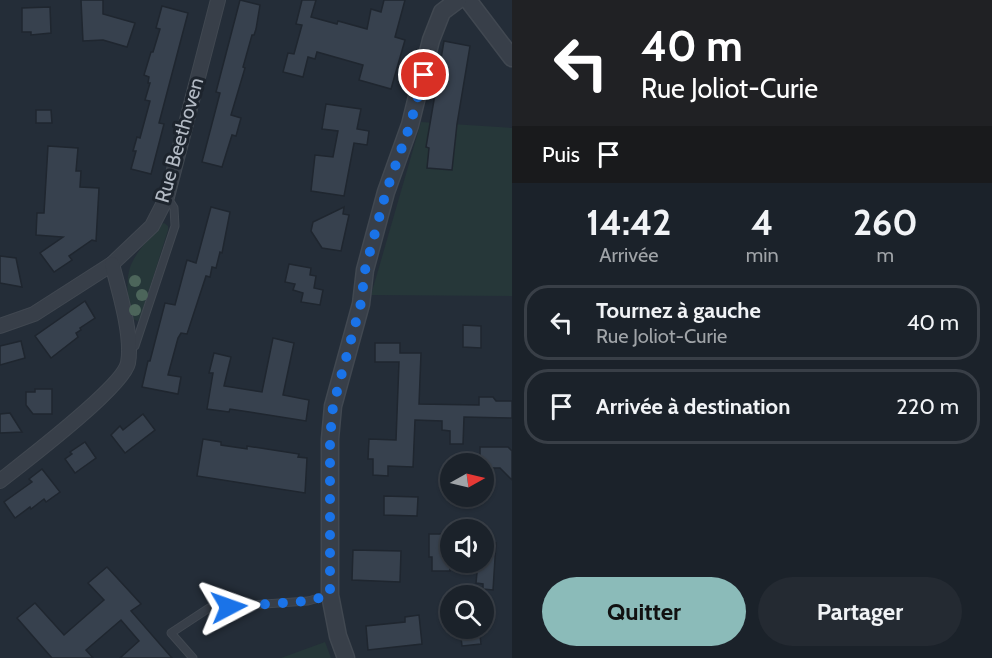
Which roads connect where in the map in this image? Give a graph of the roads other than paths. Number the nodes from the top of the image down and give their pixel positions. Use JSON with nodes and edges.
{"nodes":[{"id":1,"x":218,"y":0,"type":"edge"},
{"id":2,"x":459,"y":0,"type":"edge"},
{"id":3,"x":468,"y":0,"type":"edge"},
{"id":4,"x":512,"y":58,"type":"edge"},
{"id":5,"x":167,"y":197,"type":"junction"},
{"id":6,"x":112,"y":264,"type":"junction"},
{"id":7,"x":0,"y":326,"type":"edge"},
{"id":8,"x":129,"y":352,"type":"junction"},
{"id":9,"x":0,"y":481,"type":"edge"},
{"id":10,"x":330,"y":595,"type":"junction"},
{"id":11,"x":193,"y":658,"type":"edge"},
{"id":12,"x":346,"y":658,"type":"edge"}],
"edges":[{"from":1,"to":5,"type":"street","name":"Rue Beethoven"},
{"from":2,"to":10,"type":"street"},
{"from":3,"to":4,"type":"street"},
{"from":5,"to":6,"type":"street","name":"Rue Beethoven"},
{"from":5,"to":8,"type":"lane"},
{"from":6,"to":7,"type":"street","name":"Rue Beethoven"},
{"from":6,"to":8,"type":"street"},
{"from":8,"to":9,"type":"street"},
{"from":10,"to":11,"type":"lane"},
{"from":10,"to":12,"type":"street"}]}
